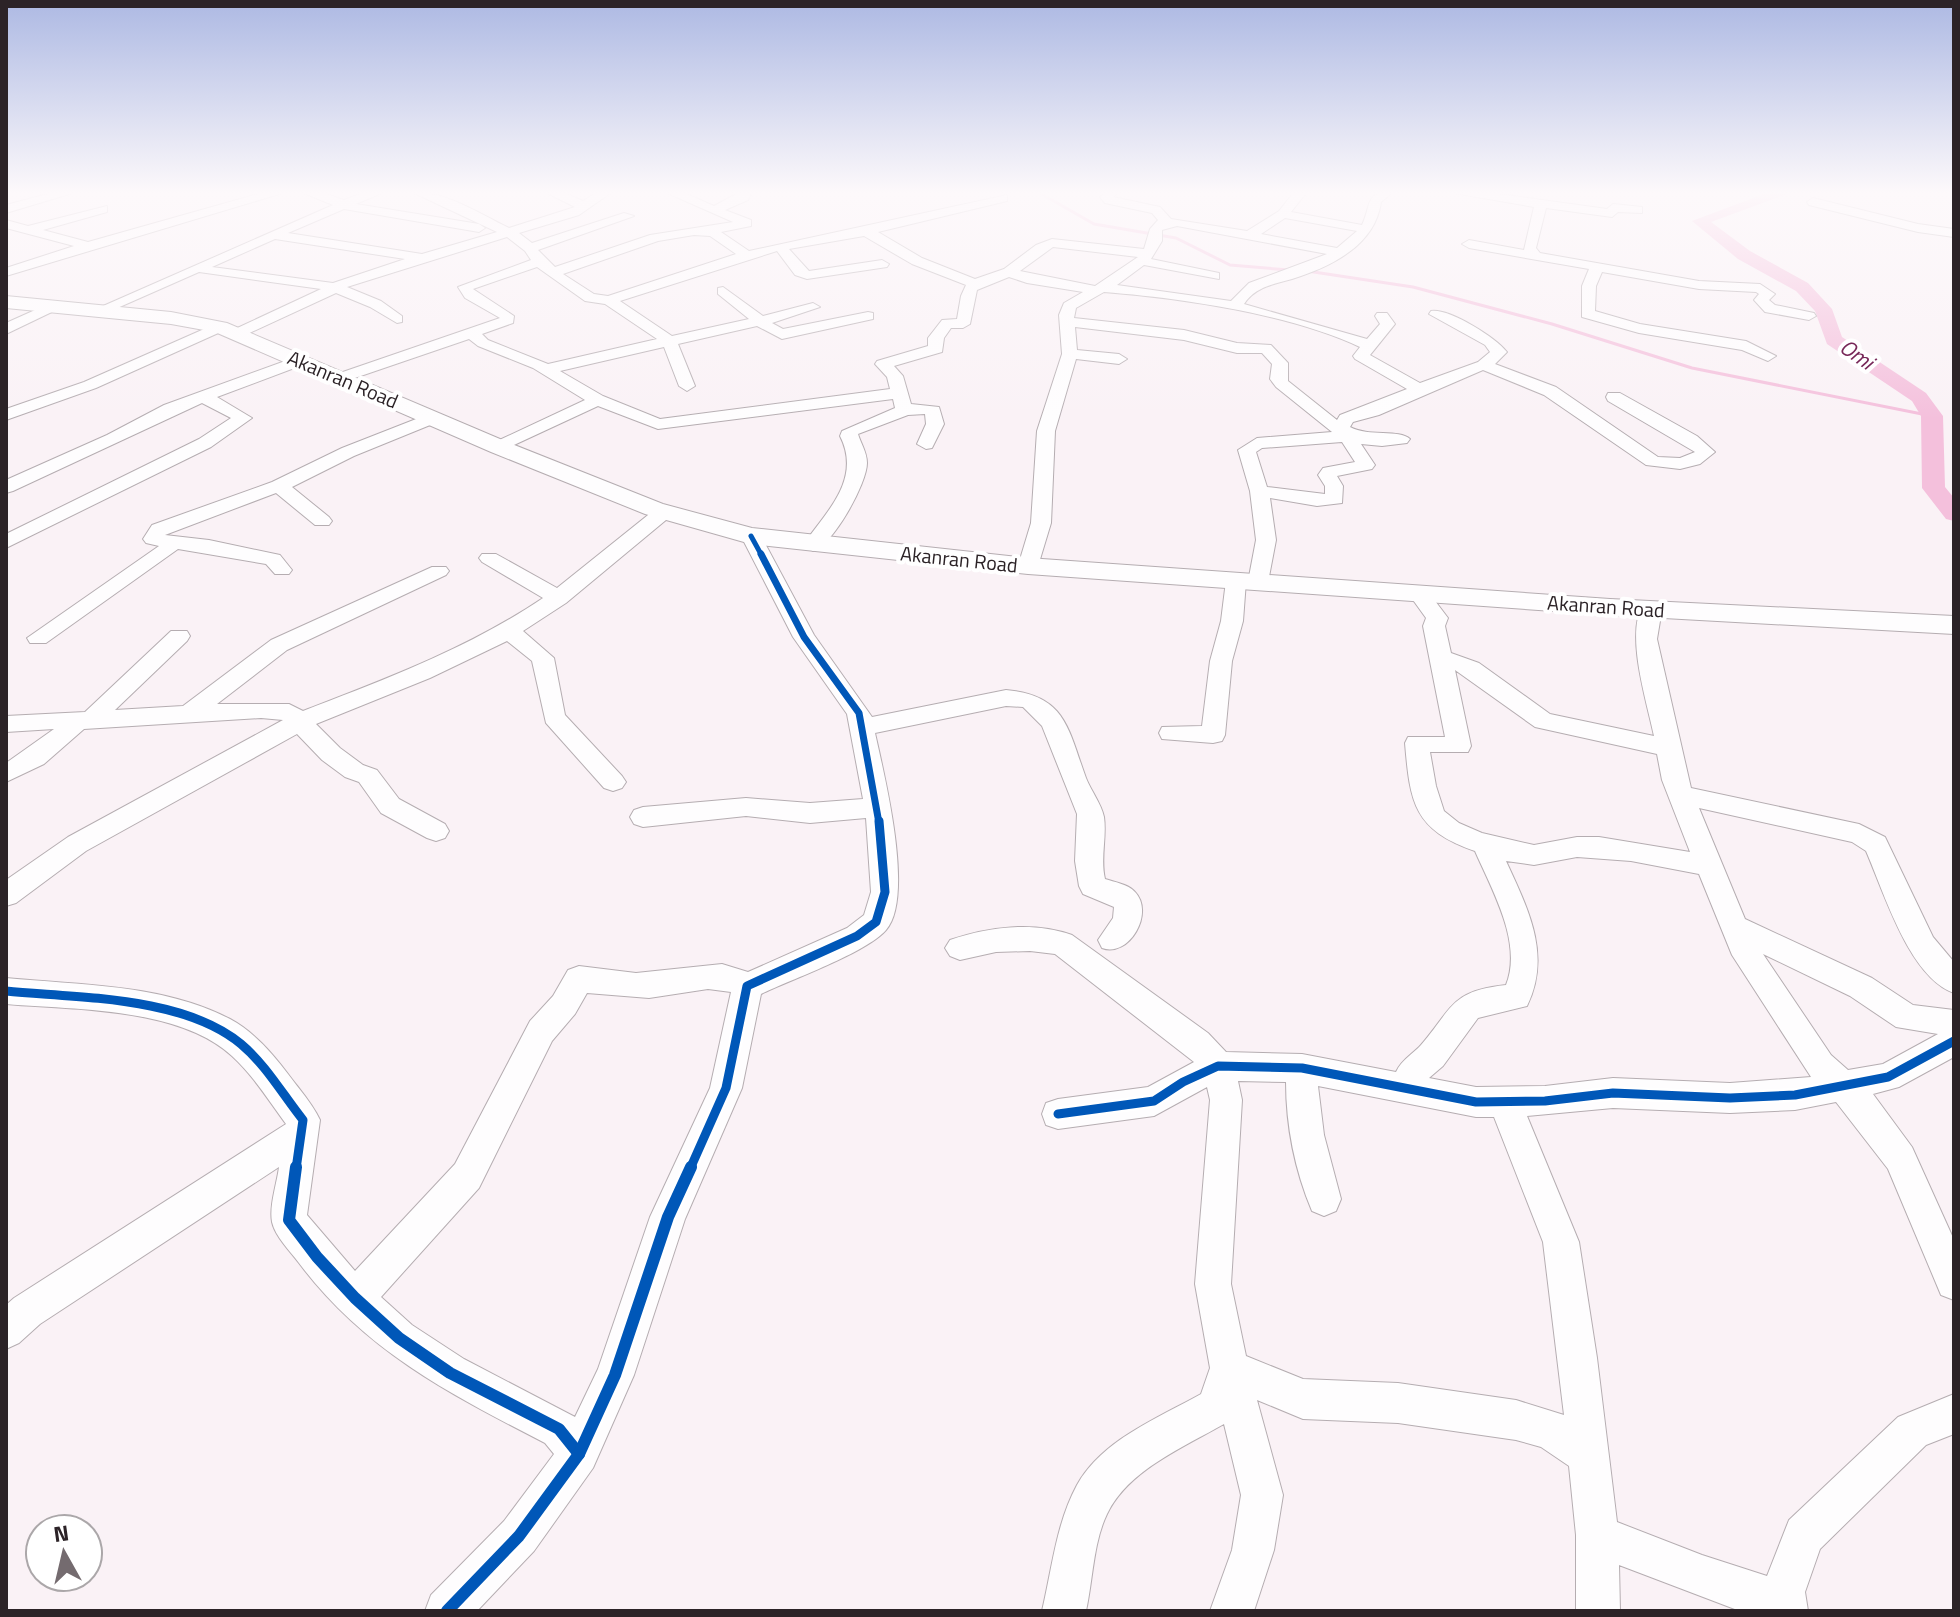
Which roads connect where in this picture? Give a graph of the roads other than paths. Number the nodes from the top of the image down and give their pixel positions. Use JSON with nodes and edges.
{"nodes":[{"id":1,"x":395,"y":267,"type":"edge"},
{"id":2,"x":452,"y":267,"type":"edge"},
{"id":3,"x":523,"y":267,"type":"edge"},
{"id":4,"x":547,"y":267,"type":"edge"},
{"id":5,"x":568,"y":267,"type":"edge"},
{"id":6,"x":709,"y":267,"type":"edge"},
{"id":7,"x":798,"y":267,"type":"edge"},
{"id":8,"x":858,"y":267,"type":"edge"},
{"id":9,"x":934,"y":267,"type":"edge"},
{"id":10,"x":1016,"y":267,"type":"edge"},
{"id":11,"x":1132,"y":267,"type":"edge"},
{"id":12,"x":1182,"y":267,"type":"edge"},
{"id":13,"x":1306,"y":267,"type":"edge"},
{"id":14,"x":1596,"y":267,"type":"edge"},
{"id":15,"x":1605,"y":267,"type":"edge"},
{"id":16,"x":197,"y":268,"type":"joint"},
{"id":17,"x":554,"y":272,"type":"junction"},
{"id":18,"x":1009,"y":272,"type":"junction"},
{"id":19,"x":1214,"y":276,"type":"dead end"},
{"id":20,"x":976,"y":284,"type":"junction"},
{"id":21,"x":333,"y":287,"type":"junction"},
{"id":22,"x":465,"y":287,"type":"junction"},
{"id":23,"x":1099,"y":289,"type":"junction"},
{"id":24,"x":723,"y":291,"type":"dead end"},
{"id":25,"x":609,"y":300,"type":"junction"},
{"id":26,"x":6,"y":302,"type":"edge"},
{"id":27,"x":1236,"y":305,"type":"junction"},
{"id":28,"x":53,"y":306,"type":"junction"},
{"id":29,"x":813,"y":307,"type":"dead end"},
{"id":30,"x":101,"y":310,"type":"junction"},
{"id":31,"x":1436,"y":314,"type":"dead end"},
{"id":32,"x":868,"y":316,"type":"dead end"},
{"id":33,"x":1382,"y":316,"type":"dead end"},
{"id":34,"x":1809,"y":316,"type":"dead end"},
{"id":35,"x":397,"y":319,"type":"dead end"},
{"id":36,"x":762,"y":321,"type":"junction"},
{"id":37,"x":1068,"y":322,"type":"junction"},
{"id":38,"x":6,"y":329,"type":"edge"},
{"id":39,"x":229,"y":330,"type":"junction"},
{"id":40,"x":472,"y":333,"type":"junction"},
{"id":41,"x":669,"y":341,"type":"junction"},
{"id":42,"x":1369,"y":346,"type":"junction"},
{"id":43,"x":1070,"y":354,"type":"junction"},
{"id":44,"x":1768,"y":356,"type":"dead end"},
{"id":45,"x":1119,"y":359,"type":"dead end"},
{"id":46,"x":299,"y":361,"type":"junction"},
{"id":47,"x":1484,"y":365,"type":"junction"},
{"id":48,"x":545,"y":369,"type":"junction"},
{"id":49,"x":340,"y":378,"type":"junction"},
{"id":50,"x":687,"y":386,"type":"dead end"},
{"id":51,"x":1420,"y":390,"type":"junction"},
{"id":52,"x":203,"y":397,"type":"junction"},
{"id":53,"x":1614,"y":397,"type":"dead end"},
{"id":54,"x":597,"y":400,"type":"junction"},
{"id":55,"x":901,"y":401,"type":"junction"},
{"id":56,"x":6,"y":415,"type":"edge"},
{"id":57,"x":434,"y":417,"type":"junction"},
{"id":58,"x":1343,"y":433,"type":"junction"},
{"id":59,"x":1401,"y":439,"type":"dead end"},
{"id":60,"x":926,"y":444,"type":"dead end"},
{"id":61,"x":499,"y":447,"type":"junction"},
{"id":62,"x":279,"y":486,"type":"junction"},
{"id":63,"x":6,"y":487,"type":"edge"},
{"id":64,"x":1259,"y":491,"type":"junction"},
{"id":65,"x":665,"y":511,"type":"junction"},
{"id":66,"x":322,"y":521,"type":"dead end"},
{"id":67,"x":751,"y":536,"type":"junction"},
{"id":68,"x":6,"y":542,"type":"edge"},
{"id":69,"x":173,"y":543,"type":"junction"},
{"id":70,"x":813,"y":545,"type":"junction"},
{"id":71,"x":489,"y":558,"type":"dead end"},
{"id":72,"x":1028,"y":566,"type":"junction"},
{"id":73,"x":282,"y":570,"type":"dead end"},
{"id":74,"x":439,"y":571,"type":"dead end"},
{"id":75,"x":1247,"y":582,"type":"junction"},
{"id":76,"x":1419,"y":593,"type":"junction"},
{"id":77,"x":558,"y":598,"type":"junction"},
{"id":78,"x":1651,"y":609,"type":"junction"},
{"id":79,"x":1954,"y":625,"type":"edge"},
{"id":80,"x":509,"y":631,"type":"junction"},
{"id":81,"x":179,"y":636,"type":"dead end"},
{"id":82,"x":38,"y":638,"type":"dead end"},
{"id":83,"x":1441,"y":657,"type":"junction"},
{"id":84,"x":190,"y":713,"type":"junction"},
{"id":85,"x":301,"y":721,"type":"junction"},
{"id":86,"x":82,"y":722,"type":"junction"},
{"id":87,"x":6,"y":724,"type":"edge"},
{"id":88,"x":864,"y":727,"type":"junction"},
{"id":89,"x":1171,"y":733,"type":"dead end"},
{"id":90,"x":1669,"y":749,"type":"junction"},
{"id":91,"x":6,"y":773,"type":"edge"},
{"id":92,"x":613,"y":782,"type":"dead end"},
{"id":93,"x":1682,"y":795,"type":"junction"},
{"id":94,"x":878,"y":807,"type":"junction"},
{"id":95,"x":643,"y":817,"type":"dead end"},
{"id":96,"x":436,"y":831,"type":"dead end"},
{"id":97,"x":1486,"y":846,"type":"junction"},
{"id":98,"x":1711,"y":866,"type":"junction"},
{"id":99,"x":6,"y":895,"type":"edge"},
{"id":100,"x":1734,"y":927,"type":"junction"},
{"id":101,"x":1112,"y":940,"type":"dead end"},
{"id":102,"x":960,"y":948,"type":"dead end"},
{"id":103,"x":1954,"y":980,"type":"edge"},
{"id":104,"x":747,"y":986,"type":"junction"},
{"id":105,"x":6,"y":991,"type":"edge"},
{"id":106,"x":1954,"y":1025,"type":"edge"},
{"id":107,"x":1954,"y":1041,"type":"edge"},
{"id":108,"x":1218,"y":1066,"type":"junction"},
{"id":109,"x":1302,"y":1068,"type":"junction"},
{"id":110,"x":1408,"y":1088,"type":"junction"},
{"id":111,"x":1842,"y":1089,"type":"junction"},
{"id":112,"x":1504,"y":1101,"type":"junction"},
{"id":113,"x":1058,"y":1114,"type":"dead end"},
{"id":114,"x":302,"y":1133,"type":"junction"},
{"id":115,"x":1324,"y":1199,"type":"dead end"},
{"id":116,"x":1954,"y":1282,"type":"edge"},
{"id":117,"x":355,"y":1298,"type":"junction"},
{"id":118,"x":6,"y":1330,"type":"edge"},
{"id":119,"x":1229,"y":1369,"type":"junction"},
{"id":120,"x":1954,"y":1414,"type":"edge"},
{"id":121,"x":579,"y":1454,"type":"junction"},
{"id":122,"x":1588,"y":1455,"type":"junction"},
{"id":123,"x":1597,"y":1535,"type":"junction"},
{"id":124,"x":447,"y":1611,"type":"edge"},
{"id":125,"x":1064,"y":1611,"type":"edge"},
{"id":126,"x":1232,"y":1611,"type":"edge"},
{"id":127,"x":1598,"y":1611,"type":"edge"},
{"id":128,"x":1783,"y":1611,"type":"edge"}],
"edges":[{"from":1,"to":21,"type":"street"},
{"from":2,"to":22,"type":"street"},
{"from":3,"to":22,"type":"street"},
{"from":4,"to":17,"type":"street"},
{"from":5,"to":17,"type":"street"},
{"from":6,"to":25,"type":"street"},
{"from":7,"to":8,"type":"street"},
{"from":9,"to":20,"type":"street"},
{"from":10,"to":18,"type":"street"},
{"from":11,"to":23,"type":"street"},
{"from":12,"to":19,"type":"street"},
{"from":13,"to":27,"type":"street"},
{"from":14,"to":44,"type":"street"},
{"from":15,"to":34,"type":"street"},
{"from":16,"to":21,"type":"street"},
{"from":16,"to":30,"type":"street"},
{"from":17,"to":25,"type":"street"},
{"from":18,"to":20,"type":"street"},
{"from":18,"to":23,"type":"street"},
{"from":20,"to":55,"type":"street"},
{"from":21,"to":35,"type":"street"},
{"from":21,"to":39,"type":"street"},
{"from":22,"to":40,"type":"street"},
{"from":23,"to":27,"type":"street"},
{"from":23,"to":37,"type":"street"},
{"from":24,"to":36,"type":"street"},
{"from":25,"to":41,"type":"street"},
{"from":26,"to":28,"type":"main road","name":"Akanran Road"},
{"from":27,"to":42,"type":"street"},
{"from":28,"to":30,"type":"main road","name":"Akanran Road"},
{"from":28,"to":38,"type":"street"},
{"from":29,"to":36,"type":"street"},
{"from":30,"to":39,"type":"main road","name":"Akanran Road"},
{"from":31,"to":47,"type":"street"},
{"from":32,"to":36,"type":"street"},
{"from":33,"to":42,"type":"street"},
{"from":36,"to":41,"type":"street"},
{"from":37,"to":43,"type":"street"},
{"from":37,"to":58,"type":"street"},
{"from":39,"to":46,"type":"main road","name":"Akanran Road"},
{"from":39,"to":56,"type":"street"},
{"from":40,"to":48,"type":"street"},
{"from":40,"to":49,"type":"street"},
{"from":41,"to":48,"type":"street"},
{"from":41,"to":50,"type":"street"},
{"from":42,"to":51,"type":"street"},
{"from":43,"to":45,"type":"street"},
{"from":43,"to":72,"type":"street"},
{"from":46,"to":49,"type":"main road","name":"Akanran Road"},
{"from":46,"to":52,"type":"street"},
{"from":47,"to":51,"type":"street"},
{"from":47,"to":53,"type":"street"},
{"from":48,"to":54,"type":"street"},
{"from":49,"to":57,"type":"main road","name":"Akanran Road"},
{"from":51,"to":58,"type":"street"},
{"from":52,"to":63,"type":"street"},
{"from":52,"to":68,"type":"street"},
{"from":54,"to":55,"type":"street"},
{"from":54,"to":61,"type":"street"},
{"from":55,"to":60,"type":"street"},
{"from":55,"to":70,"type":"street"},
{"from":57,"to":61,"type":"main road","name":"Akanran Road"},
{"from":57,"to":62,"type":"street"},
{"from":58,"to":59,"type":"street"},
{"from":58,"to":64,"type":"street"},
{"from":58,"to":64,"type":"street"},
{"from":61,"to":65,"type":"main road","name":"Akanran Road"},
{"from":62,"to":66,"type":"street"},
{"from":62,"to":69,"type":"street"},
{"from":64,"to":75,"type":"street"},
{"from":65,"to":67,"type":"main road","name":"Akanran Road"},
{"from":65,"to":77,"type":"street"},
{"from":67,"to":70,"type":"main road","name":"Akanran Road"},
{"from":67,"to":88,"type":"street"},
{"from":69,"to":73,"type":"street"},
{"from":69,"to":82,"type":"street"},
{"from":70,"to":72,"type":"main road","name":"Akanran Road"},
{"from":71,"to":77,"type":"street"},
{"from":72,"to":75,"type":"main road","name":"Akanran Road"},
{"from":74,"to":84,"type":"street"},
{"from":75,"to":76,"type":"main road","name":"Akanran Road"},
{"from":75,"to":89,"type":"street"},
{"from":76,"to":78,"type":"main road","name":"Akanran Road"},
{"from":76,"to":83,"type":"street"},
{"from":77,"to":80,"type":"street"},
{"from":78,"to":79,"type":"main road","name":"Akanran Road"},
{"from":78,"to":90,"type":"street"},
{"from":80,"to":85,"type":"street"},
{"from":80,"to":92,"type":"street"},
{"from":81,"to":86,"type":"street"},
{"from":83,"to":90,"type":"street"},
{"from":83,"to":97,"type":"street"},
{"from":84,"to":85,"type":"street"},
{"from":84,"to":86,"type":"street"},
{"from":85,"to":96,"type":"street"},
{"from":85,"to":99,"type":"street"},
{"from":86,"to":87,"type":"street"},
{"from":86,"to":91,"type":"street"},
{"from":88,"to":94,"type":"street"},
{"from":88,"to":101,"type":"street"},
{"from":90,"to":93,"type":"street"},
{"from":93,"to":98,"type":"street"},
{"from":93,"to":103,"type":"street"},
{"from":94,"to":95,"type":"street"},
{"from":94,"to":104,"type":"street"},
{"from":97,"to":98,"type":"street"},
{"from":97,"to":110,"type":"street"},
{"from":98,"to":100,"type":"street"},
{"from":100,"to":106,"type":"street"},
{"from":100,"to":111,"type":"street"},
{"from":102,"to":108,"type":"street"},
{"from":104,"to":117,"type":"street"},
{"from":104,"to":121,"type":"street"},
{"from":105,"to":114,"type":"street"},
{"from":107,"to":111,"type":"street"},
{"from":108,"to":109,"type":"street"},
{"from":108,"to":113,"type":"street"},
{"from":108,"to":119,"type":"street"},
{"from":109,"to":110,"type":"street"},
{"from":109,"to":115,"type":"street"},
{"from":110,"to":112,"type":"street"},
{"from":111,"to":112,"type":"street"},
{"from":111,"to":116,"type":"street"},
{"from":112,"to":122,"type":"street"},
{"from":114,"to":117,"type":"street"},
{"from":114,"to":118,"type":"street"},
{"from":117,"to":121,"type":"street"},
{"from":119,"to":122,"type":"street"},
{"from":119,"to":125,"type":"street"},
{"from":119,"to":126,"type":"street"},
{"from":120,"to":128,"type":"street"},
{"from":121,"to":124,"type":"street"},
{"from":122,"to":123,"type":"street"},
{"from":123,"to":127,"type":"street"},
{"from":123,"to":128,"type":"street"}]}
